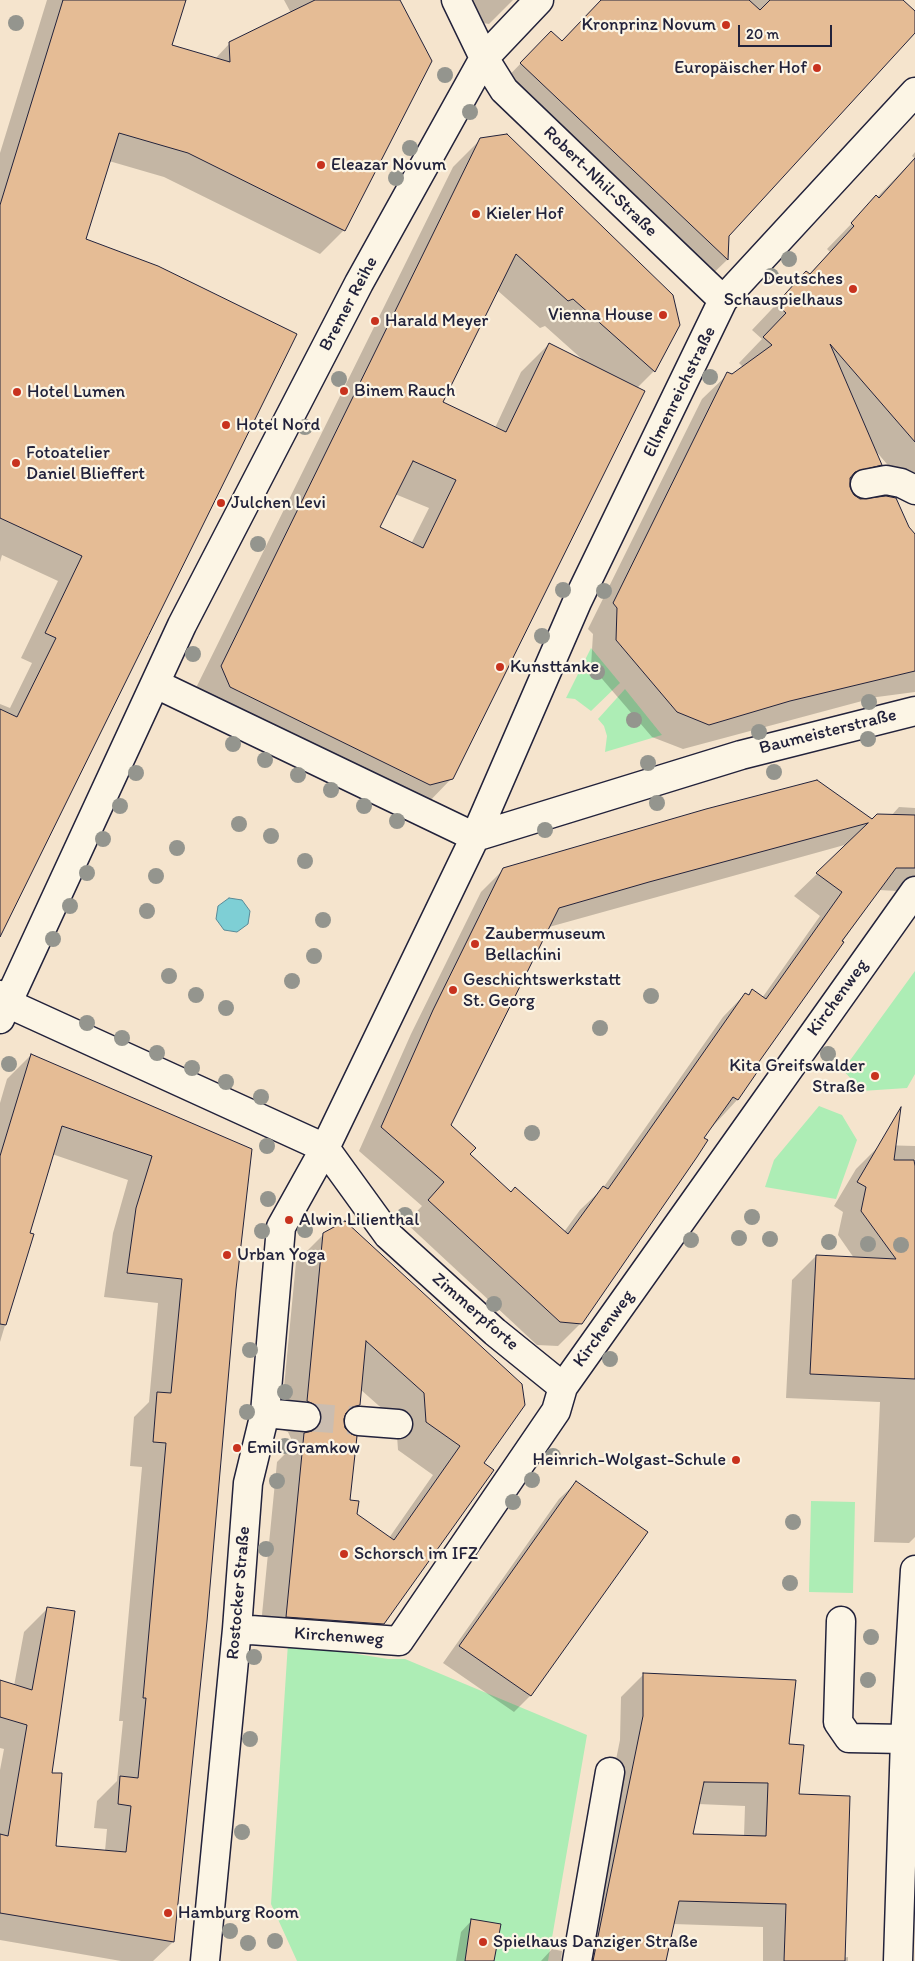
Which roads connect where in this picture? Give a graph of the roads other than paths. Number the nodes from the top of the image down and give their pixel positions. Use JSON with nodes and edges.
{"nodes":[{"id":1,"x":456,"y":0,"type":"edge"},
{"id":2,"x":539,"y":0,"type":"edge"},
{"id":3,"x":484,"y":58,"type":"junction"},
{"id":4,"x":915,"y":92,"type":"edge"},
{"id":5,"x":723,"y":300,"type":"junction"},
{"id":6,"x":865,"y":484,"type":"dead end"},
{"id":7,"x":915,"y":490,"type":"edge"},
{"id":8,"x":156,"y":684,"type":"junction"},
{"id":9,"x":915,"y":711,"type":"edge"},
{"id":10,"x":474,"y":837,"type":"junction"},
{"id":11,"x":915,"y":891,"type":"edge"},
{"id":12,"x":2,"y":1006,"type":"edge"},
{"id":13,"x":325,"y":1148,"type":"junction"},
{"id":14,"x":281,"y":1227,"type":"joint"},
{"id":15,"x":563,"y":1387,"type":"junction"},
{"id":16,"x":265,"y":1413,"type":"junction"},
{"id":17,"x":306,"y":1417,"type":"tunnel mouth"},
{"id":18,"x":359,"y":1421,"type":"tunnel mouth"},
{"id":19,"x":398,"y":1424,"type":"dead end"},
{"id":20,"x":915,"y":1570,"type":"edge"},
{"id":21,"x":841,"y":1621,"type":"dead end"},
{"id":22,"x":237,"y":1629,"type":"junction"},
{"id":23,"x":905,"y":1739,"type":"junction"},
{"id":24,"x":610,"y":1772,"type":"dead end"},
{"id":25,"x":205,"y":1961,"type":"edge"},
{"id":26,"x":576,"y":1961,"type":"edge"},
{"id":27,"x":898,"y":1961,"type":"edge"}],
"edges":[{"from":1,"to":3,"type":"street","name":"Robert-Nhil-Straße"},
{"from":2,"to":3,"type":"street","name":"Bremer Reihe"},
{"from":3,"to":5,"type":"street","name":"Robert-Nhil-Straße"},
{"from":3,"to":8,"type":"street","name":"Bremer Reihe"},
{"from":4,"to":5,"type":"street","name":"Ellmenreichstraße"},
{"from":5,"to":10,"type":"street","name":"Ellmenreichstraße"},
{"from":6,"to":7,"type":"street"},
{"from":8,"to":10,"type":"street"},
{"from":8,"to":12,"type":"street","name":"Bremer Reihe"},
{"from":9,"to":10,"type":"street","name":"Baumeisterstraße"},
{"from":10,"to":13,"type":"street","name":"Ellmenreichstraße"},
{"from":11,"to":15,"type":"street","name":"Kirchenweg"},
{"from":12,"to":13,"type":"street"},
{"from":13,"to":14,"type":"street","name":"Ellmenreichstraße"},
{"from":13,"to":15,"type":"street","name":"Zimmerpforte"},
{"from":14,"to":16,"type":"street","name":"Rostocker Straße"},
{"from":15,"to":22,"type":"street","name":"Kirchenweg"},
{"from":16,"to":17,"type":"street"},
{"from":16,"to":22,"type":"street","name":"Rostocker Straße"},
{"from":18,"to":19,"type":"street"},
{"from":20,"to":23,"type":"street"},
{"from":21,"to":23,"type":"street"},
{"from":22,"to":25,"type":"street","name":"Rostocker Straße"},
{"from":23,"to":27,"type":"street"},
{"from":24,"to":26,"type":"street"}]}
